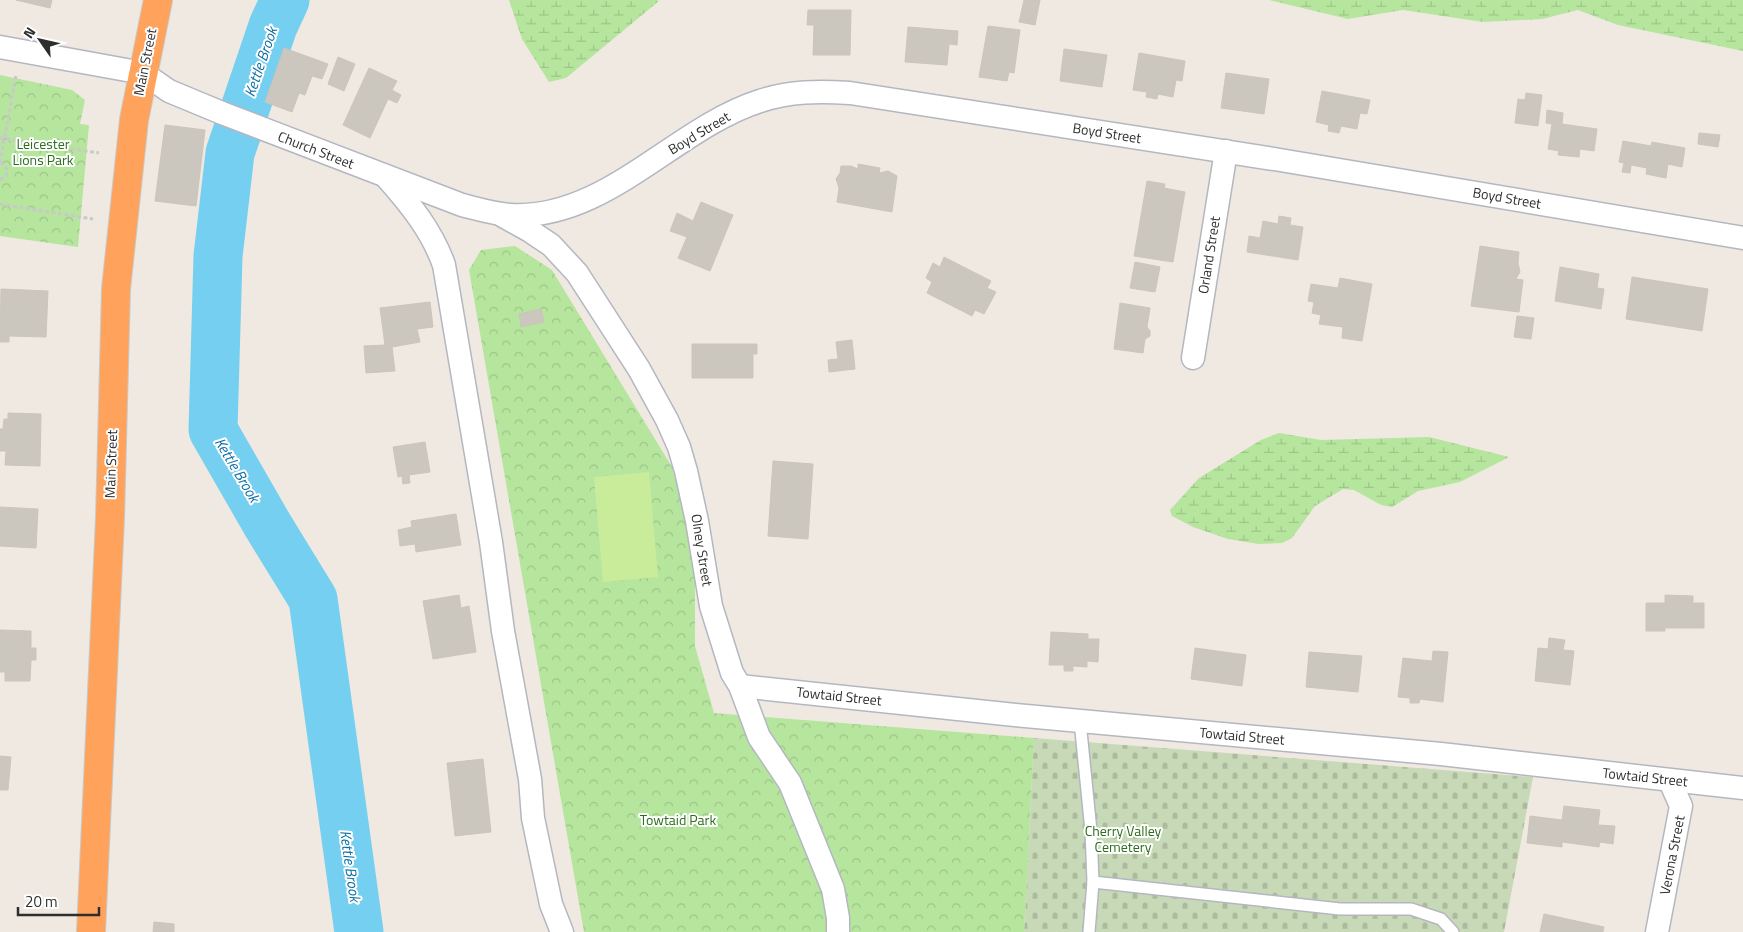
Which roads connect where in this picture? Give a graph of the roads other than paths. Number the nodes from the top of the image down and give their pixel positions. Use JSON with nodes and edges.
{"nodes":[{"id":1,"x":158,"y":0,"type":"edge"},
{"id":2,"x":0,"y":47,"type":"edge"},
{"id":3,"x":143,"y":74,"type":"junction"},
{"id":4,"x":1226,"y":151,"type":"junction"},
{"id":5,"x":387,"y":177,"type":"junction"},
{"id":6,"x":495,"y":213,"type":"junction"},
{"id":7,"x":1743,"y":238,"type":"edge"},
{"id":8,"x":1192,"y":358,"type":"dead end"},
{"id":9,"x":740,"y":686,"type":"junction"},
{"id":10,"x":1080,"y":721,"type":"junction"},
{"id":11,"x":1670,"y":781,"type":"junction"},
{"id":12,"x":1743,"y":788,"type":"edge"},
{"id":13,"x":1093,"y":882,"type":"junction"},
{"id":14,"x":91,"y":932,"type":"edge"},
{"id":15,"x":562,"y":932,"type":"edge"},
{"id":16,"x":838,"y":932,"type":"edge"},
{"id":17,"x":1089,"y":932,"type":"edge"},
{"id":18,"x":1453,"y":932,"type":"edge"},
{"id":19,"x":1656,"y":932,"type":"edge"}],
"edges":[{"from":1,"to":3,"type":"highway","name":"Main Street"},
{"from":2,"to":3,"type":"street"},
{"from":3,"to":5,"type":"street","name":"Church Street"},
{"from":3,"to":14,"type":"highway","name":"Main Street"},
{"from":4,"to":6,"type":"street","name":"Boyd Street"},
{"from":4,"to":7,"type":"street","name":"Boyd Street"},
{"from":4,"to":8,"type":"street","name":"Orland Street"},
{"from":5,"to":6,"type":"street","name":"Church Street"},
{"from":5,"to":15,"type":"street"},
{"from":6,"to":9,"type":"street","name":"Olney Street"},
{"from":9,"to":10,"type":"street","name":"Towtaid Street"},
{"from":9,"to":16,"type":"street","name":"Olney Street"},
{"from":10,"to":11,"type":"street","name":"Towtaid Street"},
{"from":10,"to":13,"type":"lane"},
{"from":11,"to":12,"type":"street","name":"Towtaid Street"},
{"from":11,"to":19,"type":"street","name":"Verona Street"},
{"from":13,"to":17,"type":"lane"},
{"from":13,"to":18,"type":"lane"}]}
